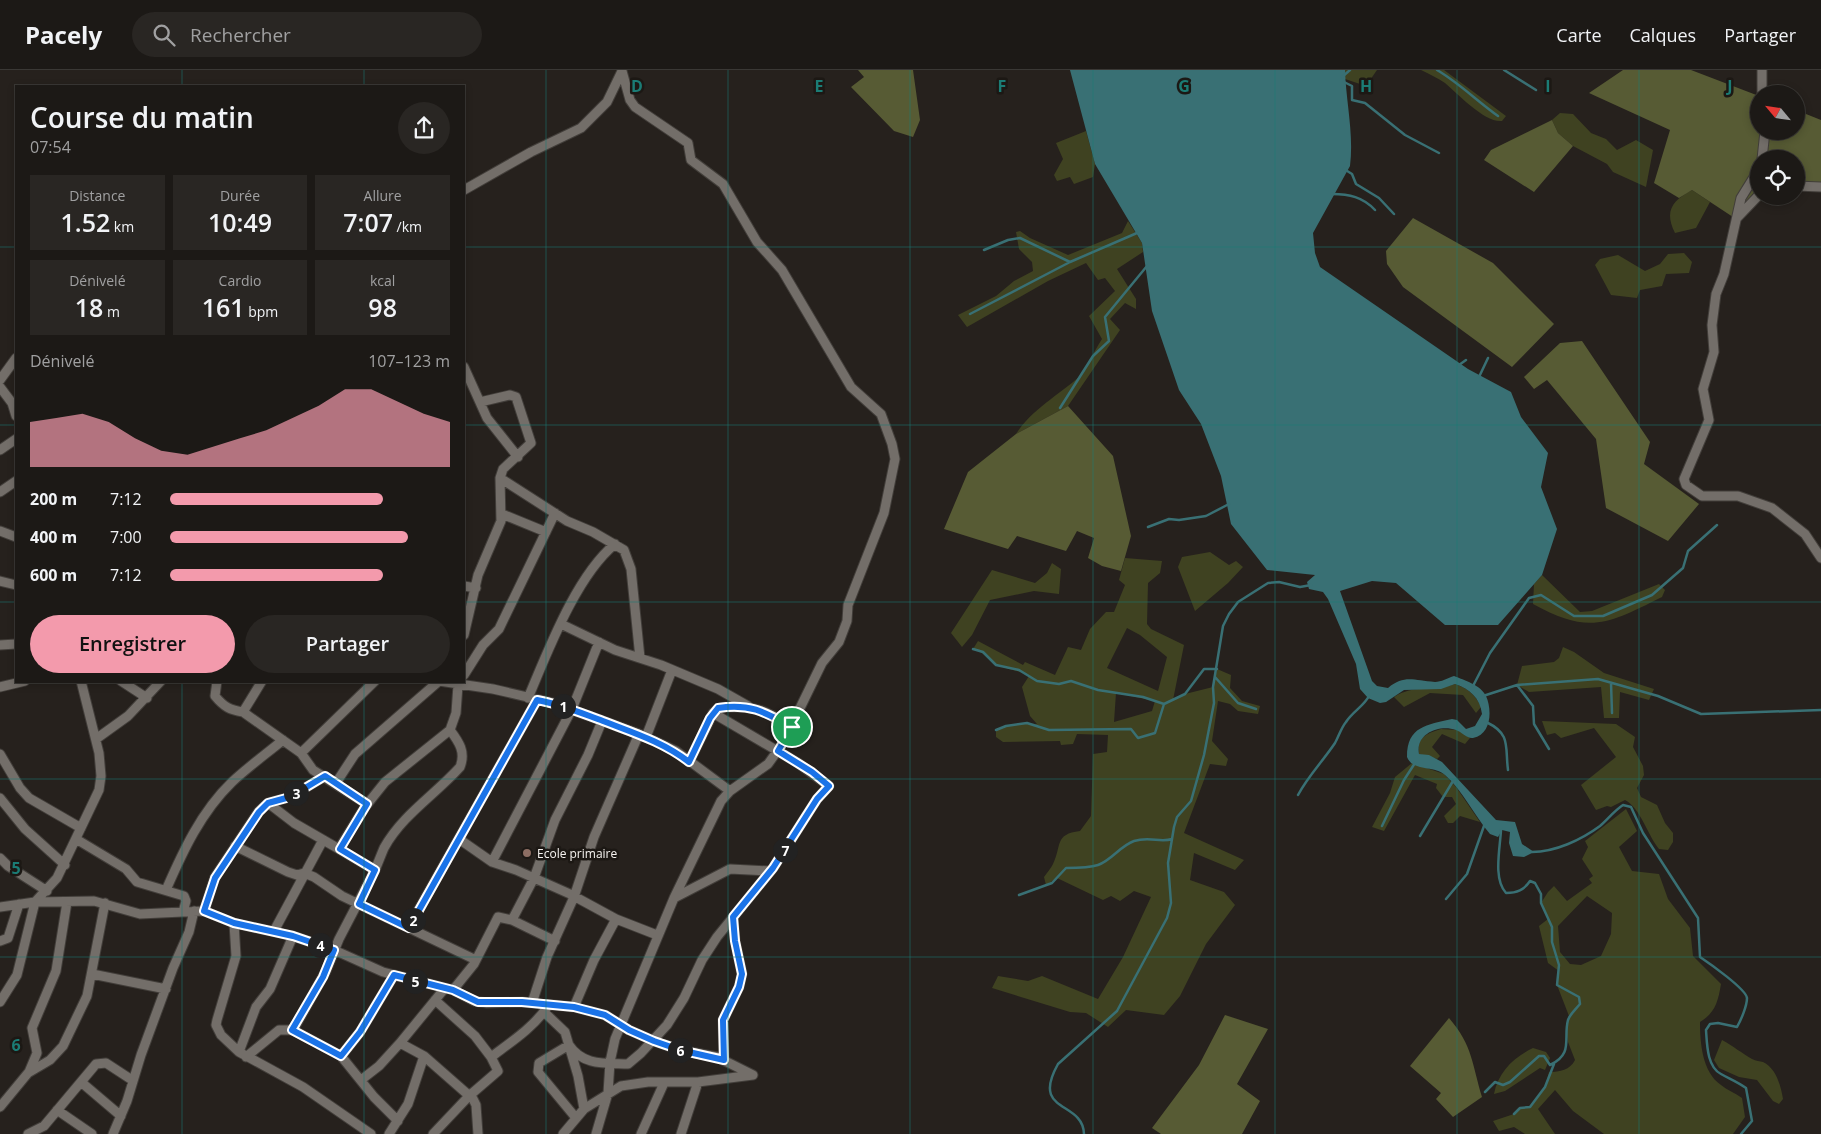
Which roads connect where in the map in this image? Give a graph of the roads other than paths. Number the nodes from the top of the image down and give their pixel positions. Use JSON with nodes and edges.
{"nodes":[{"id":1,"x":622,"y":70,"type":"edge"},
{"id":2,"x":1762,"y":70,"type":"edge"},
{"id":3,"x":1760,"y":85,"type":"edge"},
{"id":4,"x":1750,"y":184,"type":"edge"},
{"id":5,"x":1805,"y":186,"type":"edge"},
{"id":6,"x":1821,"y":187,"type":"edge"},
{"id":7,"x":465,"y":189,"type":"edge"},
{"id":8,"x":1750,"y":204,"type":"edge"},
{"id":9,"x":1736,"y":219,"type":"junction"},
{"id":10,"x":15,"y":359,"type":"edge"},
{"id":11,"x":465,"y":369,"type":"edge"},
{"id":12,"x":0,"y":380,"type":"edge"},
{"id":13,"x":0,"y":387,"type":"edge"},
{"id":14,"x":480,"y":402,"type":"junction"},
{"id":15,"x":15,"y":413,"type":"edge"},
{"id":16,"x":15,"y":440,"type":"edge"},
{"id":17,"x":0,"y":450,"type":"edge"},
{"id":18,"x":518,"y":457,"type":"junction"},
{"id":19,"x":500,"y":478,"type":"junction"},
{"id":20,"x":15,"y":482,"type":"edge"},
{"id":21,"x":0,"y":492,"type":"edge"},
{"id":22,"x":555,"y":513,"type":"junction"},
{"id":23,"x":502,"y":514,"type":"junction"},
{"id":24,"x":0,"y":531,"type":"edge"},
{"id":25,"x":546,"y":532,"type":"junction"},
{"id":26,"x":15,"y":537,"type":"edge"},
{"id":27,"x":615,"y":544,"type":"junction"},
{"id":28,"x":1821,"y":558,"type":"edge"},
{"id":29,"x":0,"y":581,"type":"edge"},
{"id":30,"x":15,"y":585,"type":"edge"},
{"id":31,"x":465,"y":586,"type":"edge"},
{"id":32,"x":476,"y":588,"type":"junction"},
{"id":33,"x":561,"y":624,"type":"junction"},
{"id":34,"x":465,"y":632,"type":"edge"},
{"id":35,"x":599,"y":642,"type":"junction"},
{"id":36,"x":15,"y":644,"type":"edge"},
{"id":37,"x":0,"y":645,"type":"edge"},
{"id":38,"x":640,"y":658,"type":"junction"},
{"id":39,"x":672,"y":670,"type":"junction"},
{"id":40,"x":465,"y":673,"type":"edge"},
{"id":41,"x":17,"y":683,"type":"edge"},
{"id":42,"x":82,"y":683,"type":"edge"},
{"id":43,"x":123,"y":683,"type":"edge"},
{"id":44,"x":159,"y":683,"type":"edge"},
{"id":45,"x":217,"y":683,"type":"edge"},
{"id":46,"x":261,"y":683,"type":"edge"},
{"id":47,"x":372,"y":683,"type":"edge"},
{"id":48,"x":437,"y":683,"type":"edge"},
{"id":49,"x":459,"y":683,"type":"edge"},
{"id":50,"x":0,"y":687,"type":"edge"},
{"id":51,"x":147,"y":698,"type":"junction"},
{"id":52,"x":528,"y":698,"type":"junction"},
{"id":53,"x":537,"y":700,"type":"junction"},
{"id":54,"x":748,"y":706,"type":"junction"},
{"id":55,"x":572,"y":709,"type":"junction"},
{"id":56,"x":244,"y":712,"type":"junction"},
{"id":57,"x":713,"y":713,"type":"junction"},
{"id":58,"x":602,"y":721,"type":"junction"},
{"id":59,"x":792,"y":727,"type":"junction"},
{"id":60,"x":450,"y":730,"type":"junction"},
{"id":61,"x":642,"y":735,"type":"junction"},
{"id":62,"x":96,"y":739,"type":"junction"},
{"id":63,"x":283,"y":740,"type":"junction"},
{"id":64,"x":778,"y":751,"type":"junction"},
{"id":65,"x":301,"y":753,"type":"junction"},
{"id":66,"x":0,"y":754,"type":"edge"},
{"id":67,"x":689,"y":762,"type":"junction"},
{"id":68,"x":325,"y":776,"type":"junction"},
{"id":69,"x":336,"y":783,"type":"junction"},
{"id":70,"x":730,"y":791,"type":"junction"},
{"id":71,"x":0,"y":798,"type":"edge"},
{"id":72,"x":268,"y":803,"type":"junction"},
{"id":73,"x":367,"y":804,"type":"junction"},
{"id":74,"x":81,"y":828,"type":"junction"},
{"id":75,"x":76,"y":839,"type":"junction"},
{"id":76,"x":459,"y":839,"type":"junction"},
{"id":77,"x":322,"y":840,"type":"junction"},
{"id":78,"x":235,"y":846,"type":"junction"},
{"id":79,"x":340,"y":849,"type":"junction"},
{"id":80,"x":0,"y":858,"type":"edge"},
{"id":81,"x":492,"y":862,"type":"junction"},
{"id":82,"x":64,"y":865,"type":"junction"},
{"id":83,"x":375,"y":870,"type":"junction"},
{"id":84,"x":770,"y":871,"type":"junction"},
{"id":85,"x":304,"y":873,"type":"junction"},
{"id":86,"x":534,"y":878,"type":"junction"},
{"id":87,"x":166,"y":890,"type":"junction"},
{"id":88,"x":47,"y":891,"type":"junction"},
{"id":89,"x":574,"y":897,"type":"junction"},
{"id":90,"x":674,"y":898,"type":"junction"},
{"id":91,"x":34,"y":902,"type":"junction"},
{"id":92,"x":66,"y":902,"type":"junction"},
{"id":93,"x":106,"y":903,"type":"junction"},
{"id":94,"x":18,"y":904,"type":"junction"},
{"id":95,"x":359,"y":904,"type":"junction"},
{"id":96,"x":0,"y":907,"type":"edge"},
{"id":97,"x":194,"y":911,"type":"junction"},
{"id":98,"x":204,"y":911,"type":"junction"},
{"id":99,"x":183,"y":912,"type":"junction"},
{"id":100,"x":733,"y":917,"type":"junction"},
{"id":101,"x":616,"y":919,"type":"junction"},
{"id":102,"x":512,"y":920,"type":"junction"},
{"id":103,"x":234,"y":923,"type":"junction"},
{"id":104,"x":409,"y":928,"type":"junction"},
{"id":105,"x":274,"y":931,"type":"junction"},
{"id":106,"x":657,"y":935,"type":"junction"},
{"id":107,"x":293,"y":936,"type":"junction"},
{"id":108,"x":0,"y":941,"type":"edge"},
{"id":109,"x":555,"y":941,"type":"junction"},
{"id":110,"x":334,"y":950,"type":"junction"},
{"id":111,"x":476,"y":960,"type":"junction"},
{"id":112,"x":92,"y":974,"type":"junction"},
{"id":113,"x":394,"y":975,"type":"junction"},
{"id":114,"x":166,"y":989,"type":"junction"},
{"id":115,"x":449,"y":989,"type":"junction"},
{"id":116,"x":435,"y":1000,"type":"junction"},
{"id":117,"x":0,"y":1002,"type":"edge"},
{"id":118,"x":532,"y":1004,"type":"junction"},
{"id":119,"x":574,"y":1007,"type":"junction"},
{"id":120,"x":546,"y":1009,"type":"junction"},
{"id":121,"x":621,"y":1025,"type":"junction"},
{"id":122,"x":292,"y":1030,"type":"junction"},
{"id":123,"x":654,"y":1041,"type":"junction"},
{"id":124,"x":400,"y":1042,"type":"junction"},
{"id":125,"x":569,"y":1045,"type":"junction"},
{"id":126,"x":242,"y":1054,"type":"junction"},
{"id":127,"x":341,"y":1056,"type":"junction"},
{"id":128,"x":424,"y":1056,"type":"junction"},
{"id":129,"x":491,"y":1057,"type":"junction"},
{"id":130,"x":724,"y":1060,"type":"junction"},
{"id":131,"x":610,"y":1062,"type":"junction"},
{"id":132,"x":28,"y":1073,"type":"junction"},
{"id":133,"x":132,"y":1080,"type":"junction"},
{"id":134,"x":361,"y":1080,"type":"junction"},
{"id":135,"x":81,"y":1082,"type":"junction"},
{"id":136,"x":698,"y":1082,"type":"junction"},
{"id":137,"x":664,"y":1083,"type":"junction"},
{"id":138,"x":608,"y":1093,"type":"junction"},
{"id":139,"x":469,"y":1096,"type":"junction"},
{"id":140,"x":0,"y":1107,"type":"edge"},
{"id":141,"x":584,"y":1109,"type":"junction"},
{"id":142,"x":56,"y":1110,"type":"junction"},
{"id":143,"x":121,"y":1116,"type":"junction"},
{"id":144,"x":576,"y":1118,"type":"junction"},
{"id":145,"x":398,"y":1121,"type":"junction"},
{"id":146,"x":30,"y":1133,"type":"edge"},
{"id":147,"x":92,"y":1134,"type":"edge"},
{"id":148,"x":113,"y":1134,"type":"edge"},
{"id":149,"x":371,"y":1134,"type":"edge"},
{"id":150,"x":390,"y":1134,"type":"edge"},
{"id":151,"x":433,"y":1134,"type":"edge"},
{"id":152,"x":478,"y":1134,"type":"edge"},
{"id":153,"x":563,"y":1134,"type":"edge"},
{"id":154,"x":596,"y":1134,"type":"edge"},
{"id":155,"x":641,"y":1134,"type":"edge"},
{"id":156,"x":681,"y":1134,"type":"edge"}],
"edges":[{"from":1,"to":7,"type":"street"},
{"from":1,"to":59,"type":"street"},
{"from":2,"to":3,"type":"street"},
{"from":4,"to":9,"type":"street"},
{"from":5,"to":6,"type":"street"},
{"from":8,"to":9,"type":"street"},
{"from":9,"to":28,"type":"street"},
{"from":10,"to":12,"type":"street"},
{"from":11,"to":14,"type":"street"},
{"from":13,"to":15,"type":"street"},
{"from":14,"to":18,"type":"street"},
{"from":14,"to":18,"type":"street"},
{"from":16,"to":17,"type":"street"},
{"from":18,"to":19,"type":"street"},
{"from":19,"to":22,"type":"street"},
{"from":19,"to":23,"type":"street"},
{"from":20,"to":21,"type":"street"},
{"from":22,"to":25,"type":"street"},
{"from":22,"to":27,"type":"street"},
{"from":23,"to":25,"type":"street"},
{"from":23,"to":32,"type":"street"},
{"from":24,"to":26,"type":"street"},
{"from":25,"to":40,"type":"street"},
{"from":27,"to":33,"type":"street"},
{"from":27,"to":38,"type":"street"},
{"from":29,"to":30,"type":"street"},
{"from":31,"to":32,"type":"street"},
{"from":32,"to":34,"type":"street"},
{"from":33,"to":35,"type":"street"},
{"from":33,"to":52,"type":"street"},
{"from":35,"to":38,"type":"street"},
{"from":35,"to":55,"type":"street"},
{"from":36,"to":37,"type":"street"},
{"from":38,"to":39,"type":"street"},
{"from":39,"to":54,"type":"street"},
{"from":39,"to":61,"type":"street"},
{"from":41,"to":50,"type":"street"},
{"from":42,"to":62,"type":"street"},
{"from":43,"to":51,"type":"street"},
{"from":44,"to":51,"type":"street"},
{"from":45,"to":56,"type":"street"},
{"from":46,"to":56,"type":"street"},
{"from":47,"to":65,"type":"street"},
{"from":48,"to":69,"type":"street"},
{"from":49,"to":52,"type":"street"},
{"from":49,"to":60,"type":"street"},
{"from":51,"to":62,"type":"street"},
{"from":52,"to":53,"type":"street"},
{"from":53,"to":55,"type":"street"},
{"from":53,"to":76,"type":"street"},
{"from":54,"to":57,"type":"street"},
{"from":54,"to":59,"type":"street"},
{"from":55,"to":58,"type":"street"},
{"from":55,"to":81,"type":"street"},
{"from":56,"to":63,"type":"street"},
{"from":57,"to":64,"type":"street"},
{"from":57,"to":67,"type":"street"},
{"from":58,"to":61,"type":"street"},
{"from":58,"to":86,"type":"street"},
{"from":59,"to":64,"type":"street"},
{"from":60,"to":73,"type":"street"},
{"from":60,"to":83,"type":"street"},
{"from":61,"to":67,"type":"street"},
{"from":61,"to":89,"type":"street"},
{"from":62,"to":74,"type":"street"},
{"from":63,"to":65,"type":"street"},
{"from":63,"to":87,"type":"street"},
{"from":64,"to":70,"type":"street"},
{"from":64,"to":84,"type":"street"},
{"from":65,"to":68,"type":"street"},
{"from":66,"to":74,"type":"street"},
{"from":67,"to":70,"type":"street"},
{"from":68,"to":69,"type":"street"},
{"from":68,"to":72,"type":"street"},
{"from":69,"to":73,"type":"street"},
{"from":70,"to":90,"type":"street"},
{"from":71,"to":82,"type":"street"},
{"from":72,"to":77,"type":"street"},
{"from":72,"to":78,"type":"street"},
{"from":73,"to":79,"type":"street"},
{"from":74,"to":75,"type":"street"},
{"from":75,"to":82,"type":"street"},
{"from":75,"to":87,"type":"street"},
{"from":76,"to":81,"type":"street"},
{"from":76,"to":104,"type":"street"},
{"from":77,"to":79,"type":"street"},
{"from":77,"to":85,"type":"street"},
{"from":78,"to":85,"type":"street"},
{"from":78,"to":98,"type":"street"},
{"from":79,"to":83,"type":"street"},
{"from":80,"to":88,"type":"street"},
{"from":81,"to":86,"type":"street"},
{"from":82,"to":88,"type":"street"},
{"from":83,"to":95,"type":"street"},
{"from":84,"to":90,"type":"street"},
{"from":84,"to":100,"type":"street"},
{"from":85,"to":95,"type":"street"},
{"from":85,"to":105,"type":"street"},
{"from":86,"to":89,"type":"street"},
{"from":86,"to":102,"type":"street"},
{"from":87,"to":99,"type":"street"},
{"from":88,"to":91,"type":"street"},
{"from":89,"to":101,"type":"street"},
{"from":89,"to":109,"type":"street"},
{"from":90,"to":106,"type":"street"},
{"from":91,"to":92,"type":"street"},
{"from":91,"to":94,"type":"street"},
{"from":91,"to":117,"type":"street"},
{"from":92,"to":93,"type":"street"},
{"from":92,"to":132,"type":"street"},
{"from":93,"to":99,"type":"street"},
{"from":93,"to":112,"type":"street"},
{"from":94,"to":96,"type":"street"},
{"from":94,"to":108,"type":"street"},
{"from":95,"to":104,"type":"street"},
{"from":95,"to":110,"type":"street"},
{"from":97,"to":98,"type":"street"},
{"from":97,"to":99,"type":"street"},
{"from":97,"to":114,"type":"street"},
{"from":98,"to":103,"type":"street"},
{"from":100,"to":123,"type":"street"},
{"from":100,"to":130,"type":"street"},
{"from":101,"to":106,"type":"street"},
{"from":101,"to":119,"type":"street"},
{"from":102,"to":109,"type":"street"},
{"from":102,"to":111,"type":"street"},
{"from":103,"to":105,"type":"street"},
{"from":103,"to":126,"type":"street"},
{"from":104,"to":111,"type":"street"},
{"from":105,"to":107,"type":"street"},
{"from":106,"to":121,"type":"street"},
{"from":107,"to":110,"type":"street"},
{"from":107,"to":126,"type":"street"},
{"from":109,"to":118,"type":"street"},
{"from":110,"to":113,"type":"street"},
{"from":110,"to":122,"type":"street"},
{"from":111,"to":115,"type":"street"},
{"from":112,"to":114,"type":"street"},
{"from":112,"to":132,"type":"street"},
{"from":113,"to":115,"type":"street"},
{"from":113,"to":127,"type":"street"},
{"from":114,"to":133,"type":"street"},
{"from":115,"to":116,"type":"street"},
{"from":115,"to":118,"type":"street"},
{"from":116,"to":124,"type":"street"},
{"from":116,"to":129,"type":"street"},
{"from":118,"to":120,"type":"street"},
{"from":119,"to":120,"type":"street"},
{"from":119,"to":121,"type":"street"},
{"from":120,"to":125,"type":"street"},
{"from":120,"to":129,"type":"street"},
{"from":121,"to":123,"type":"street"},
{"from":121,"to":131,"type":"street"},
{"from":122,"to":126,"type":"street"},
{"from":122,"to":127,"type":"street"},
{"from":123,"to":130,"type":"street"},
{"from":123,"to":131,"type":"street"},
{"from":124,"to":128,"type":"street"},
{"from":124,"to":134,"type":"street"},
{"from":125,"to":131,"type":"street"},
{"from":125,"to":141,"type":"street"},
{"from":125,"to":144,"type":"street"},
{"from":126,"to":149,"type":"street"},
{"from":127,"to":134,"type":"street"},
{"from":128,"to":139,"type":"street"},
{"from":128,"to":145,"type":"street"},
{"from":129,"to":139,"type":"street"},
{"from":130,"to":136,"type":"street"},
{"from":131,"to":138,"type":"street"},
{"from":132,"to":140,"type":"street"},
{"from":133,"to":135,"type":"street"},
{"from":133,"to":143,"type":"street"},
{"from":134,"to":145,"type":"street"},
{"from":135,"to":142,"type":"street"},
{"from":135,"to":143,"type":"street"},
{"from":136,"to":137,"type":"street"},
{"from":136,"to":156,"type":"street"},
{"from":137,"to":138,"type":"street"},
{"from":137,"to":155,"type":"street"},
{"from":138,"to":141,"type":"street"},
{"from":138,"to":154,"type":"street"},
{"from":139,"to":151,"type":"street"},
{"from":139,"to":152,"type":"street"},
{"from":141,"to":144,"type":"street"},
{"from":142,"to":146,"type":"street"},
{"from":142,"to":147,"type":"street"},
{"from":143,"to":148,"type":"street"},
{"from":144,"to":153,"type":"street"},
{"from":145,"to":150,"type":"street"}]}
